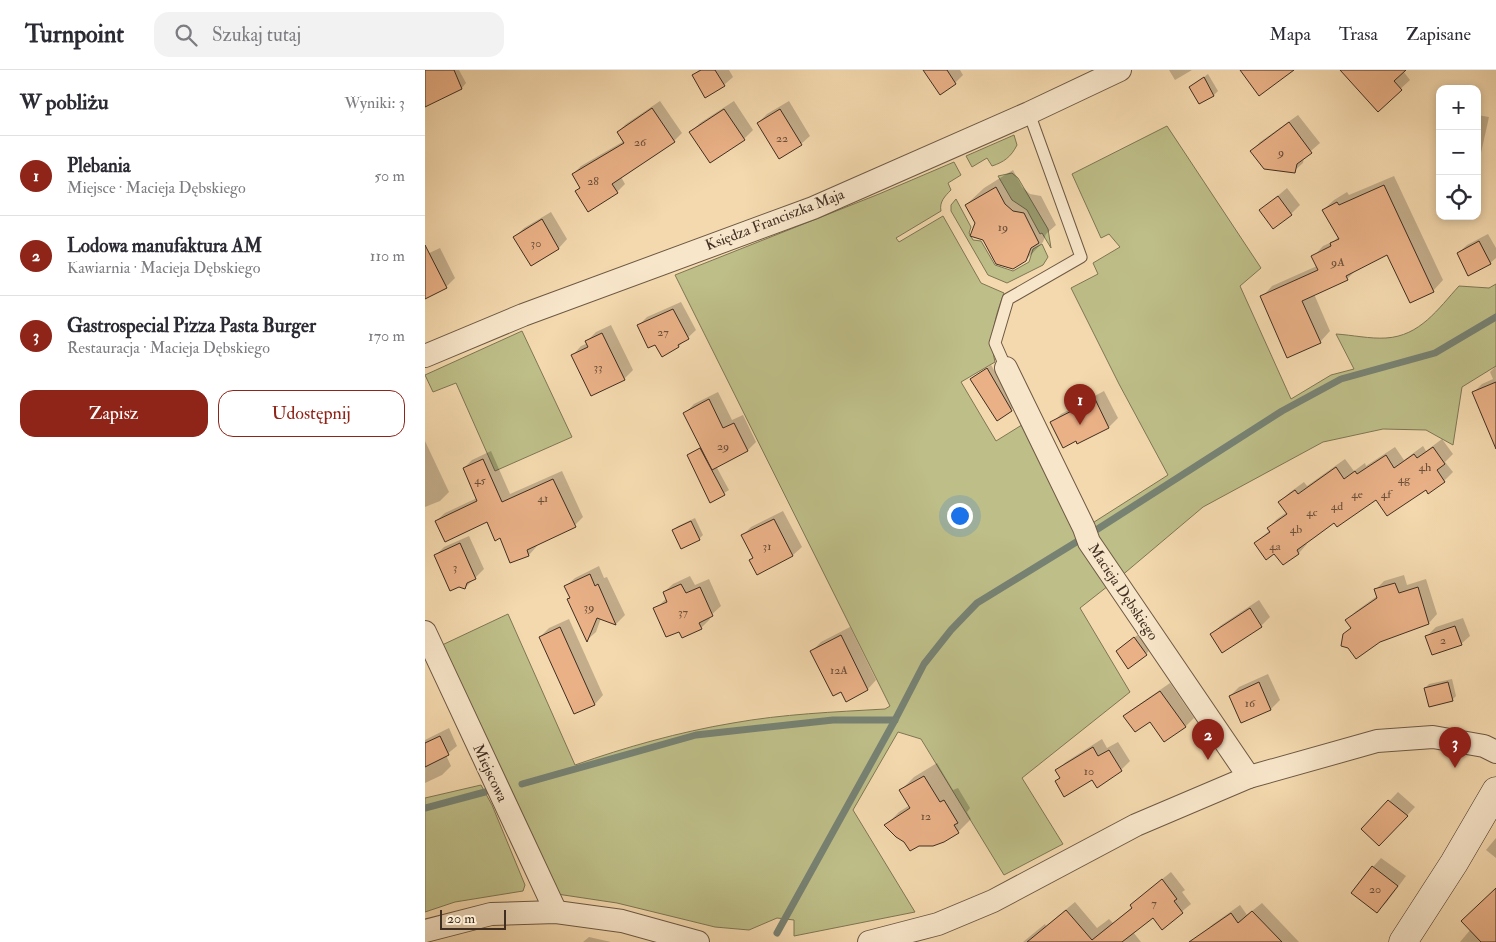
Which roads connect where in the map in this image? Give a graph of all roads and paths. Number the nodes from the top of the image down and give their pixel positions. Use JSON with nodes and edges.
{"nodes":[{"id":1,"x":1120,"y":70,"type":"edge"},
{"id":2,"x":1029,"y":113,"type":"junction"},
{"id":3,"x":425,"y":356,"type":"edge"},
{"id":4,"x":1006,"y":368,"type":"joint"},
{"id":5,"x":425,"y":632,"type":"edge"},
{"id":6,"x":1496,"y":752,"type":"edge"},
{"id":7,"x":1249,"y":778,"type":"junction"},
{"id":8,"x":1496,"y":791,"type":"edge"},
{"id":9,"x":556,"y":912,"type":"junction"},
{"id":10,"x":425,"y":931,"type":"edge"},
{"id":11,"x":697,"y":942,"type":"edge"},
{"id":12,"x":869,"y":942,"type":"edge"},
{"id":13,"x":1403,"y":942,"type":"edge"}],
"edges":[{"from":1,"to":2,"type":"street","name":"Księdza Franciszka Maja"},
{"from":2,"to":3,"type":"street","name":"Księdza Franciszka Maja"},
{"from":2,"to":4,"type":"lane"},
{"from":4,"to":7,"type":"street","name":"Macieja Dębskiego"},
{"from":5,"to":9,"type":"street","name":"Miejscowa"},
{"from":6,"to":7,"type":"street"},
{"from":7,"to":12,"type":"street"},
{"from":8,"to":13,"type":"street"},
{"from":9,"to":10,"type":"street"},
{"from":9,"to":11,"type":"street"}]}
